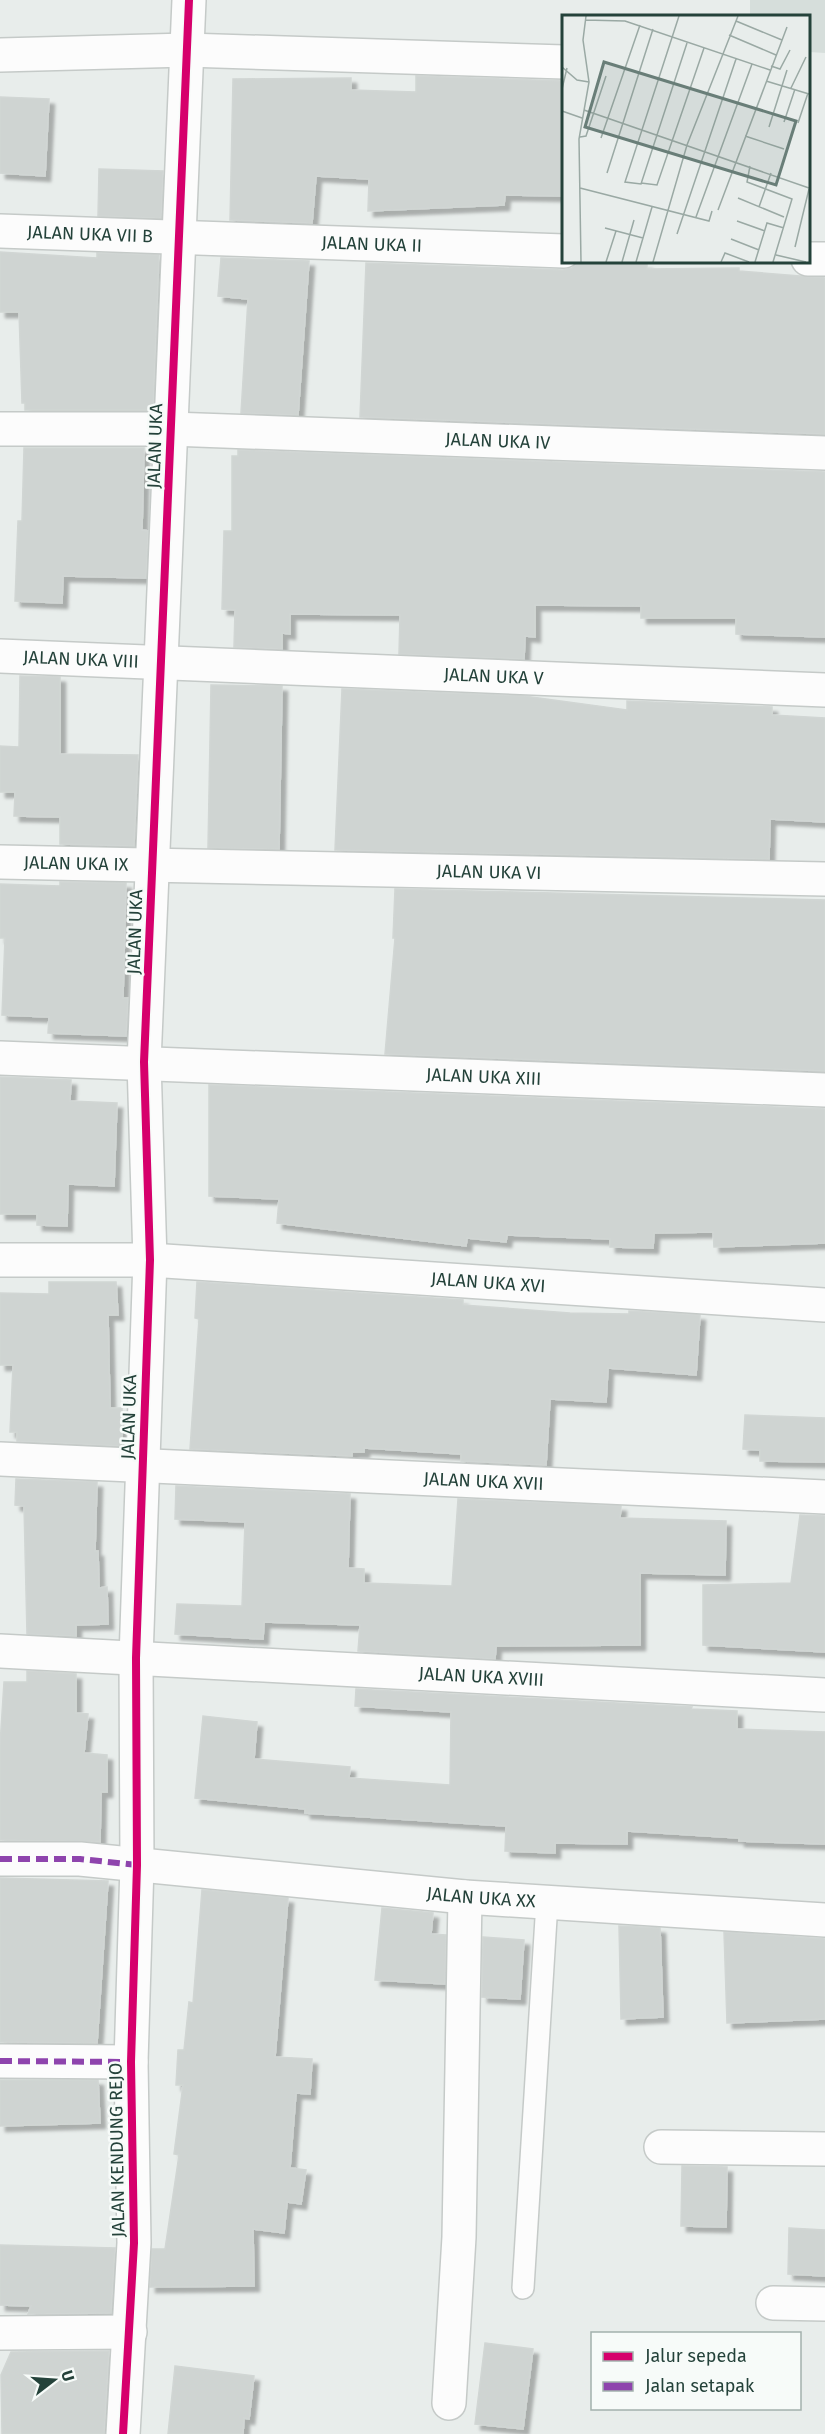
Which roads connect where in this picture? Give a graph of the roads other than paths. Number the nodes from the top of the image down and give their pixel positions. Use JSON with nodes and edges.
{"nodes":[{"id":1,"x":189,"y":0,"type":"edge"},
{"id":2,"x":188,"y":50,"type":"junction"},
{"id":3,"x":0,"y":55,"type":"edge"},
{"id":4,"x":562,"y":62,"type":"edge"},
{"id":5,"x":0,"y":231,"type":"edge"},
{"id":6,"x":179,"y":238,"type":"junction"},
{"id":7,"x":562,"y":251,"type":"edge"},
{"id":8,"x":0,"y":429,"type":"edge"},
{"id":9,"x":171,"y":429,"type":"junction"},
{"id":10,"x":825,"y":453,"type":"edge"},
{"id":11,"x":0,"y":656,"type":"edge"},
{"id":12,"x":161,"y":662,"type":"junction"},
{"id":13,"x":825,"y":690,"type":"edge"},
{"id":14,"x":0,"y":862,"type":"edge"},
{"id":15,"x":153,"y":864,"type":"junction"},
{"id":16,"x":825,"y":879,"type":"edge"},
{"id":17,"x":0,"y":1058,"type":"edge"},
{"id":18,"x":144,"y":1062,"type":"junction"},
{"id":19,"x":825,"y":1090,"type":"edge"},
{"id":20,"x":0,"y":1260,"type":"edge"},
{"id":21,"x":150,"y":1260,"type":"junction"},
{"id":22,"x":825,"y":1305,"type":"edge"},
{"id":23,"x":0,"y":1459,"type":"edge"},
{"id":24,"x":142,"y":1463,"type":"junction"},
{"id":25,"x":825,"y":1497,"type":"edge"},
{"id":26,"x":0,"y":1651,"type":"edge"},
{"id":27,"x":136,"y":1658,"type":"junction"},
{"id":28,"x":825,"y":1695,"type":"edge"},
{"id":29,"x":0,"y":1859,"type":"edge"},
{"id":30,"x":137,"y":1865,"type":"junction"},
{"id":31,"x":465,"y":1897,"type":"junction"},
{"id":32,"x":547,"y":1902,"type":"junction"},
{"id":33,"x":825,"y":1920,"type":"edge"},
{"id":34,"x":0,"y":2061,"type":"edge"},
{"id":35,"x":131,"y":2062,"type":"junction"},
{"id":36,"x":661,"y":2147,"type":"dead end"},
{"id":37,"x":825,"y":2150,"type":"edge"},
{"id":38,"x":523,"y":2288,"type":"dead end"},
{"id":39,"x":773,"y":2303,"type":"dead end"},
{"id":40,"x":825,"y":2304,"type":"edge"},
{"id":41,"x":130,"y":2332,"type":"junction"},
{"id":42,"x":0,"y":2333,"type":"edge"},
{"id":43,"x":450,"y":2403,"type":"dead end"},
{"id":44,"x":123,"y":2434,"type":"edge"}],
"edges":[{"from":1,"to":2,"type":"street","name":"JALAN UKA"},
{"from":2,"to":3,"type":"street"},
{"from":2,"to":4,"type":"street"},
{"from":2,"to":6,"type":"street","name":"JALAN UKA"},
{"from":5,"to":6,"type":"street","name":"JALAN UKA VII B"},
{"from":6,"to":7,"type":"street","name":"JALAN UKA II"},
{"from":6,"to":9,"type":"street","name":"JALAN UKA"},
{"from":8,"to":9,"type":"street","name":"JALAN UKA IV"},
{"from":9,"to":10,"type":"street","name":"JALAN UKA IV"},
{"from":9,"to":12,"type":"street","name":"JALAN UKA"},
{"from":11,"to":12,"type":"street","name":"JALAN UKA VIII"},
{"from":12,"to":13,"type":"street","name":"JALAN UKA V"},
{"from":12,"to":15,"type":"street","name":"JALAN UKA"},
{"from":14,"to":15,"type":"street","name":"JALAN UKA IX"},
{"from":15,"to":16,"type":"street","name":"JALAN UKA VI"},
{"from":15,"to":18,"type":"street","name":"JALAN UKA"},
{"from":17,"to":18,"type":"street","name":"JALAN UKA XIII"},
{"from":18,"to":19,"type":"street","name":"JALAN UKA XIII"},
{"from":18,"to":21,"type":"street","name":"JALAN UKA"},
{"from":20,"to":21,"type":"street","name":"JALAN UKA XVI"},
{"from":21,"to":22,"type":"street","name":"JALAN UKA XVI"},
{"from":21,"to":24,"type":"street","name":"JALAN UKA"},
{"from":23,"to":24,"type":"street","name":"JALAN UKA XVII"},
{"from":24,"to":25,"type":"street","name":"JALAN UKA XVII"},
{"from":24,"to":27,"type":"street","name":"JALAN UKA"},
{"from":26,"to":27,"type":"street","name":"JALAN UKA XVIII"},
{"from":27,"to":28,"type":"street","name":"JALAN UKA XVIII"},
{"from":27,"to":30,"type":"street","name":"JALAN UKA"},
{"from":29,"to":30,"type":"street","name":"JALAN UKA XX"},
{"from":30,"to":31,"type":"street","name":"JALAN UKA XX"},
{"from":30,"to":35,"type":"street","name":"JALAN KENDUNG REJO"},
{"from":31,"to":32,"type":"street","name":"JALAN UKA XX"},
{"from":31,"to":43,"type":"street"},
{"from":32,"to":33,"type":"street","name":"JALAN UKA XX"},
{"from":32,"to":38,"type":"lane"},
{"from":34,"to":35,"type":"street"},
{"from":35,"to":41,"type":"street","name":"JALAN KENDUNG REJO"},
{"from":36,"to":37,"type":"street"},
{"from":39,"to":40,"type":"street"},
{"from":41,"to":42,"type":"street"},
{"from":41,"to":44,"type":"street","name":"JALAN KENDUNG REJO"}]}
